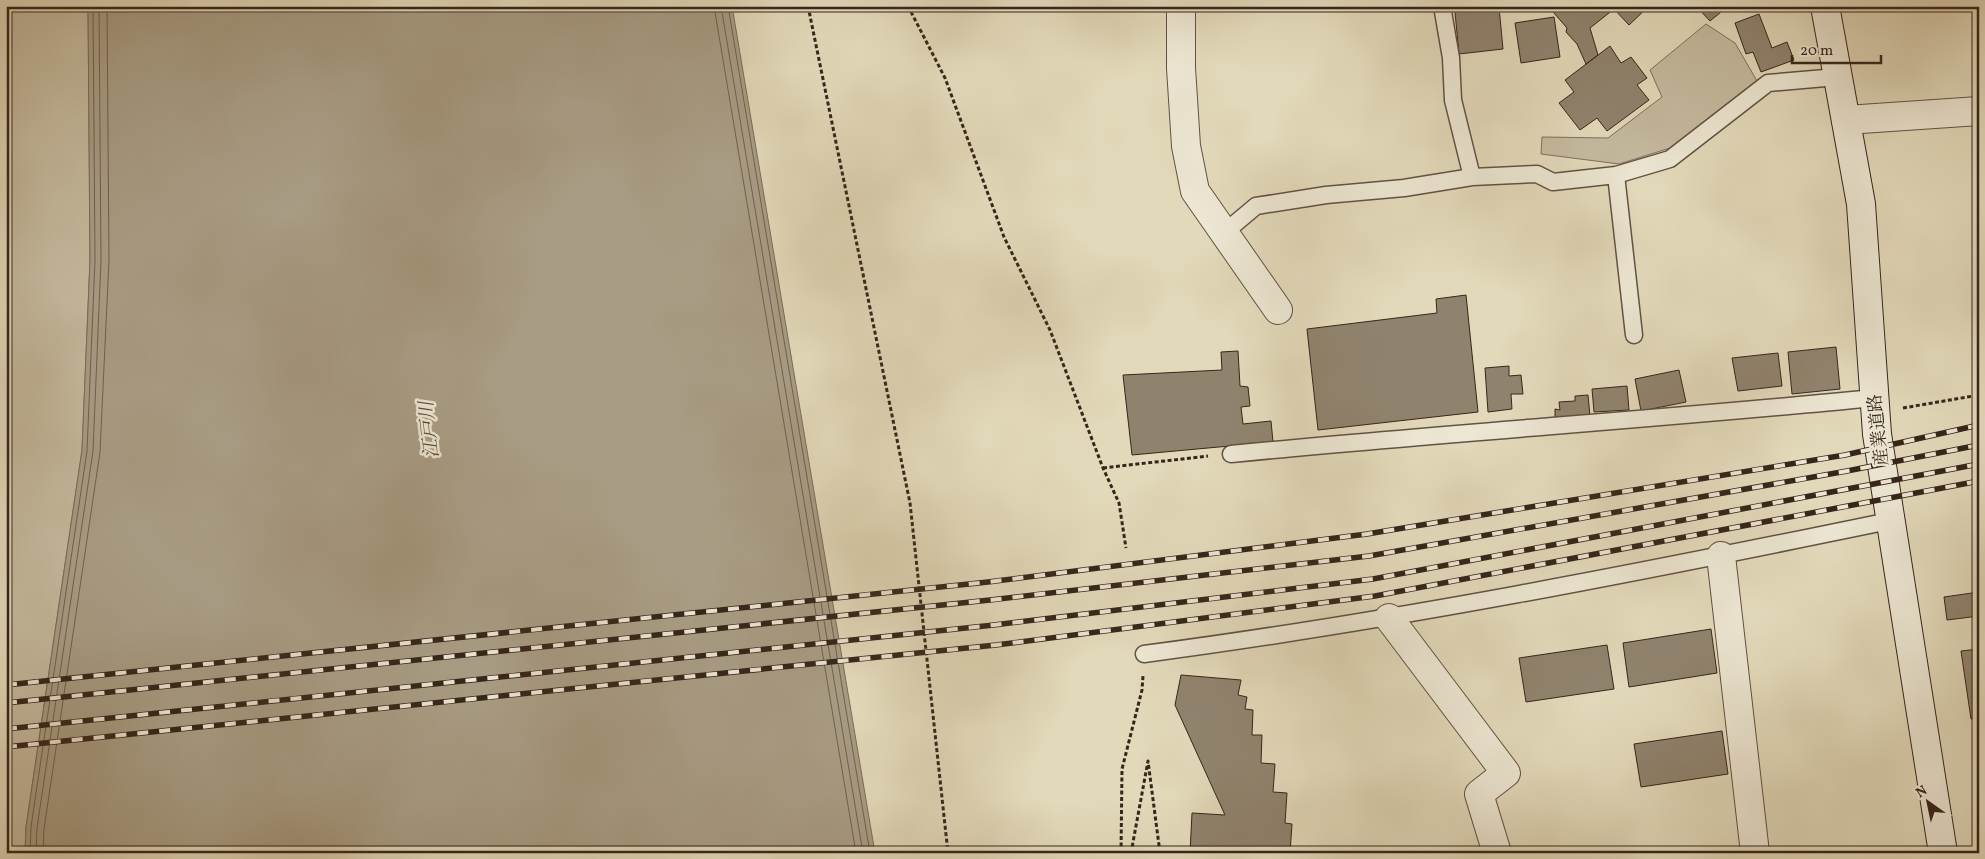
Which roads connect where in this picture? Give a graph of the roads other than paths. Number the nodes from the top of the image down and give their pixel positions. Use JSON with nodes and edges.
{"nodes":[{"id":1,"x":1181,"y":6,"type":"edge"},
{"id":2,"x":1442,"y":6,"type":"edge"},
{"id":3,"x":1825,"y":6,"type":"edge"},
{"id":4,"x":1837,"y":77,"type":"junction"},
{"id":5,"x":1979,"y":111,"type":"edge"},
{"id":6,"x":1846,"y":120,"type":"junction"},
{"id":7,"x":1616,"y":175,"type":"junction"},
{"id":8,"x":1472,"y":177,"type":"junction"},
{"id":9,"x":1225,"y":232,"type":"junction"},
{"id":10,"x":1278,"y":310,"type":"dead end"},
{"id":11,"x":1634,"y":335,"type":"dead end"},
{"id":12,"x":1874,"y":405,"type":"junction"},
{"id":13,"x":1231,"y":454,"type":"road end"},
{"id":14,"x":1889,"y":521,"type":"junction"},
{"id":15,"x":1720,"y":556,"type":"junction"},
{"id":16,"x":1389,"y":618,"type":"junction"},
{"id":17,"x":1144,"y":654,"type":"road end"},
{"id":18,"x":1497,"y":853,"type":"edge"},
{"id":19,"x":1756,"y":853,"type":"edge"},
{"id":20,"x":1942,"y":853,"type":"edge"}],
"edges":[{"from":1,"to":9,"type":"street"},
{"from":2,"to":8,"type":"lane"},
{"from":3,"to":4,"type":"street","name":"産業道路"},
{"from":4,"to":6,"type":"street","name":"産業道路"},
{"from":4,"to":7,"type":"lane"},
{"from":5,"to":6,"type":"street"},
{"from":6,"to":12,"type":"street","name":"産業道路"},
{"from":7,"to":8,"type":"lane"},
{"from":7,"to":11,"type":"lane"},
{"from":8,"to":9,"type":"lane"},
{"from":9,"to":10,"type":"street"},
{"from":12,"to":13,"type":"lane"},
{"from":12,"to":14,"type":"street","name":"産業道路"},
{"from":14,"to":15,"type":"lane"},
{"from":14,"to":20,"type":"street","name":"産業道路"},
{"from":15,"to":16,"type":"lane"},
{"from":15,"to":19,"type":"street"},
{"from":16,"to":17,"type":"lane"},
{"from":16,"to":18,"type":"street"}]}
